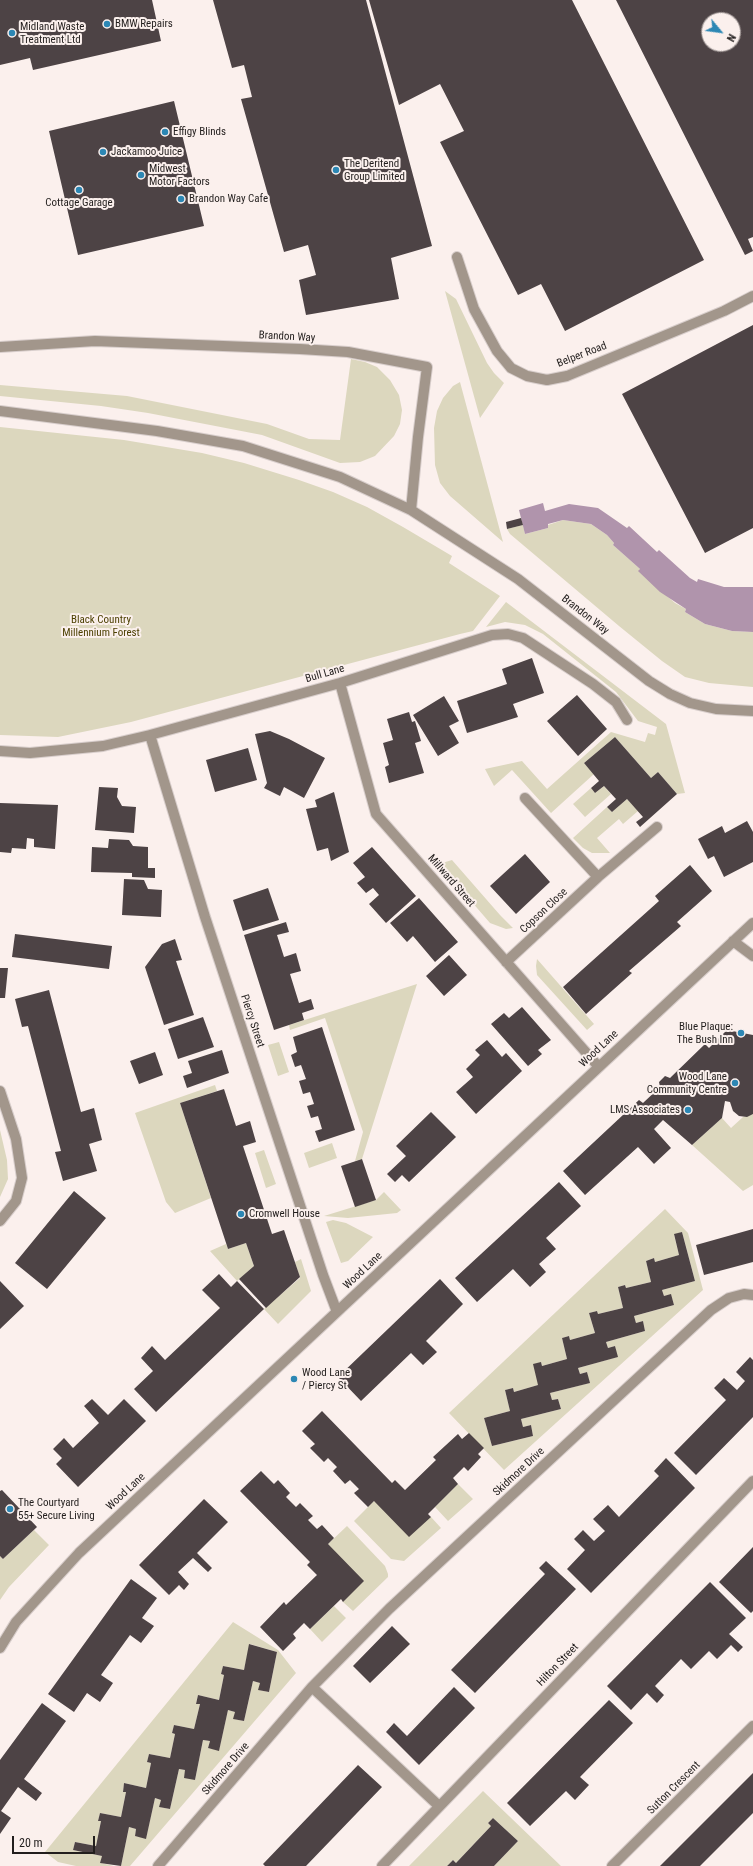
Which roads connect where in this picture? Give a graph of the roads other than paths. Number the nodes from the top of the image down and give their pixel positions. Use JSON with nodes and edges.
{"nodes":[{"id":1,"x":457,"y":257,"type":"dead end"},
{"id":2,"x":753,"y":296,"type":"edge"},
{"id":3,"x":0,"y":347,"type":"edge"},
{"id":4,"x":0,"y":411,"type":"edge"},
{"id":5,"x":412,"y":510,"type":"junction"},
{"id":6,"x":340,"y":683,"type":"junction"},
{"id":7,"x":753,"y":711,"type":"edge"},
{"id":8,"x":627,"y":720,"type":"dead end"},
{"id":9,"x":150,"y":735,"type":"junction"},
{"id":10,"x":0,"y":751,"type":"edge"},
{"id":11,"x":525,"y":798,"type":"dead end"},
{"id":12,"x":657,"y":827,"type":"dead end"},
{"id":13,"x":598,"y":877,"type":"junction"},
{"id":14,"x":753,"y":922,"type":"edge"},
{"id":15,"x":733,"y":941,"type":"junction"},
{"id":16,"x":753,"y":956,"type":"edge"},
{"id":17,"x":506,"y":962,"type":"junction"},
{"id":18,"x":598,"y":1066,"type":"junction"},
{"id":19,"x":0,"y":1091,"type":"edge"},
{"id":20,"x":0,"y":1221,"type":"edge"},
{"id":21,"x":753,"y":1295,"type":"edge"},
{"id":22,"x":337,"y":1312,"type":"junction"},
{"id":23,"x":753,"y":1481,"type":"edge"},
{"id":24,"x":0,"y":1648,"type":"edge"},
{"id":25,"x":312,"y":1687,"type":"junction"},
{"id":26,"x":753,"y":1726,"type":"edge"},
{"id":27,"x":438,"y":1806,"type":"junction"},
{"id":28,"x":158,"y":1866,"type":"edge"},
{"id":29,"x":382,"y":1866,"type":"edge"},
{"id":30,"x":612,"y":1866,"type":"edge"}],
"edges":[{"from":1,"to":2,"type":"street","name":"Belper Road"},
{"from":3,"to":5,"type":"street","name":"Brandon Way"},
{"from":4,"to":5,"type":"street","name":"Brandon Way"},
{"from":5,"to":7,"type":"street","name":"Brandon Way"},
{"from":6,"to":8,"type":"street","name":"Bull Lane"},
{"from":6,"to":9,"type":"street","name":"Bull Lane"},
{"from":6,"to":17,"type":"street","name":"Millward Street"},
{"from":9,"to":10,"type":"street","name":"Bull Lane"},
{"from":9,"to":22,"type":"street","name":"Piercy Street"},
{"from":11,"to":13,"type":"street"},
{"from":12,"to":13,"type":"street","name":"Copson Close"},
{"from":13,"to":17,"type":"street","name":"Copson Close"},
{"from":14,"to":15,"type":"street","name":"Wood Lane"},
{"from":15,"to":16,"type":"street"},
{"from":15,"to":18,"type":"street","name":"Wood Lane"},
{"from":17,"to":18,"type":"street","name":"Millward Street"},
{"from":18,"to":22,"type":"street","name":"Wood Lane"},
{"from":19,"to":20,"type":"street"},
{"from":21,"to":25,"type":"street","name":"Skidmore Drive"},
{"from":22,"to":24,"type":"street","name":"Wood Lane"},
{"from":23,"to":27,"type":"street","name":"Hilton Street"},
{"from":25,"to":27,"type":"street"},
{"from":25,"to":28,"type":"street","name":"Skidmore Drive"},
{"from":26,"to":30,"type":"street","name":"Sutton Crescent"},
{"from":27,"to":29,"type":"street","name":"Hilton Street"}]}
